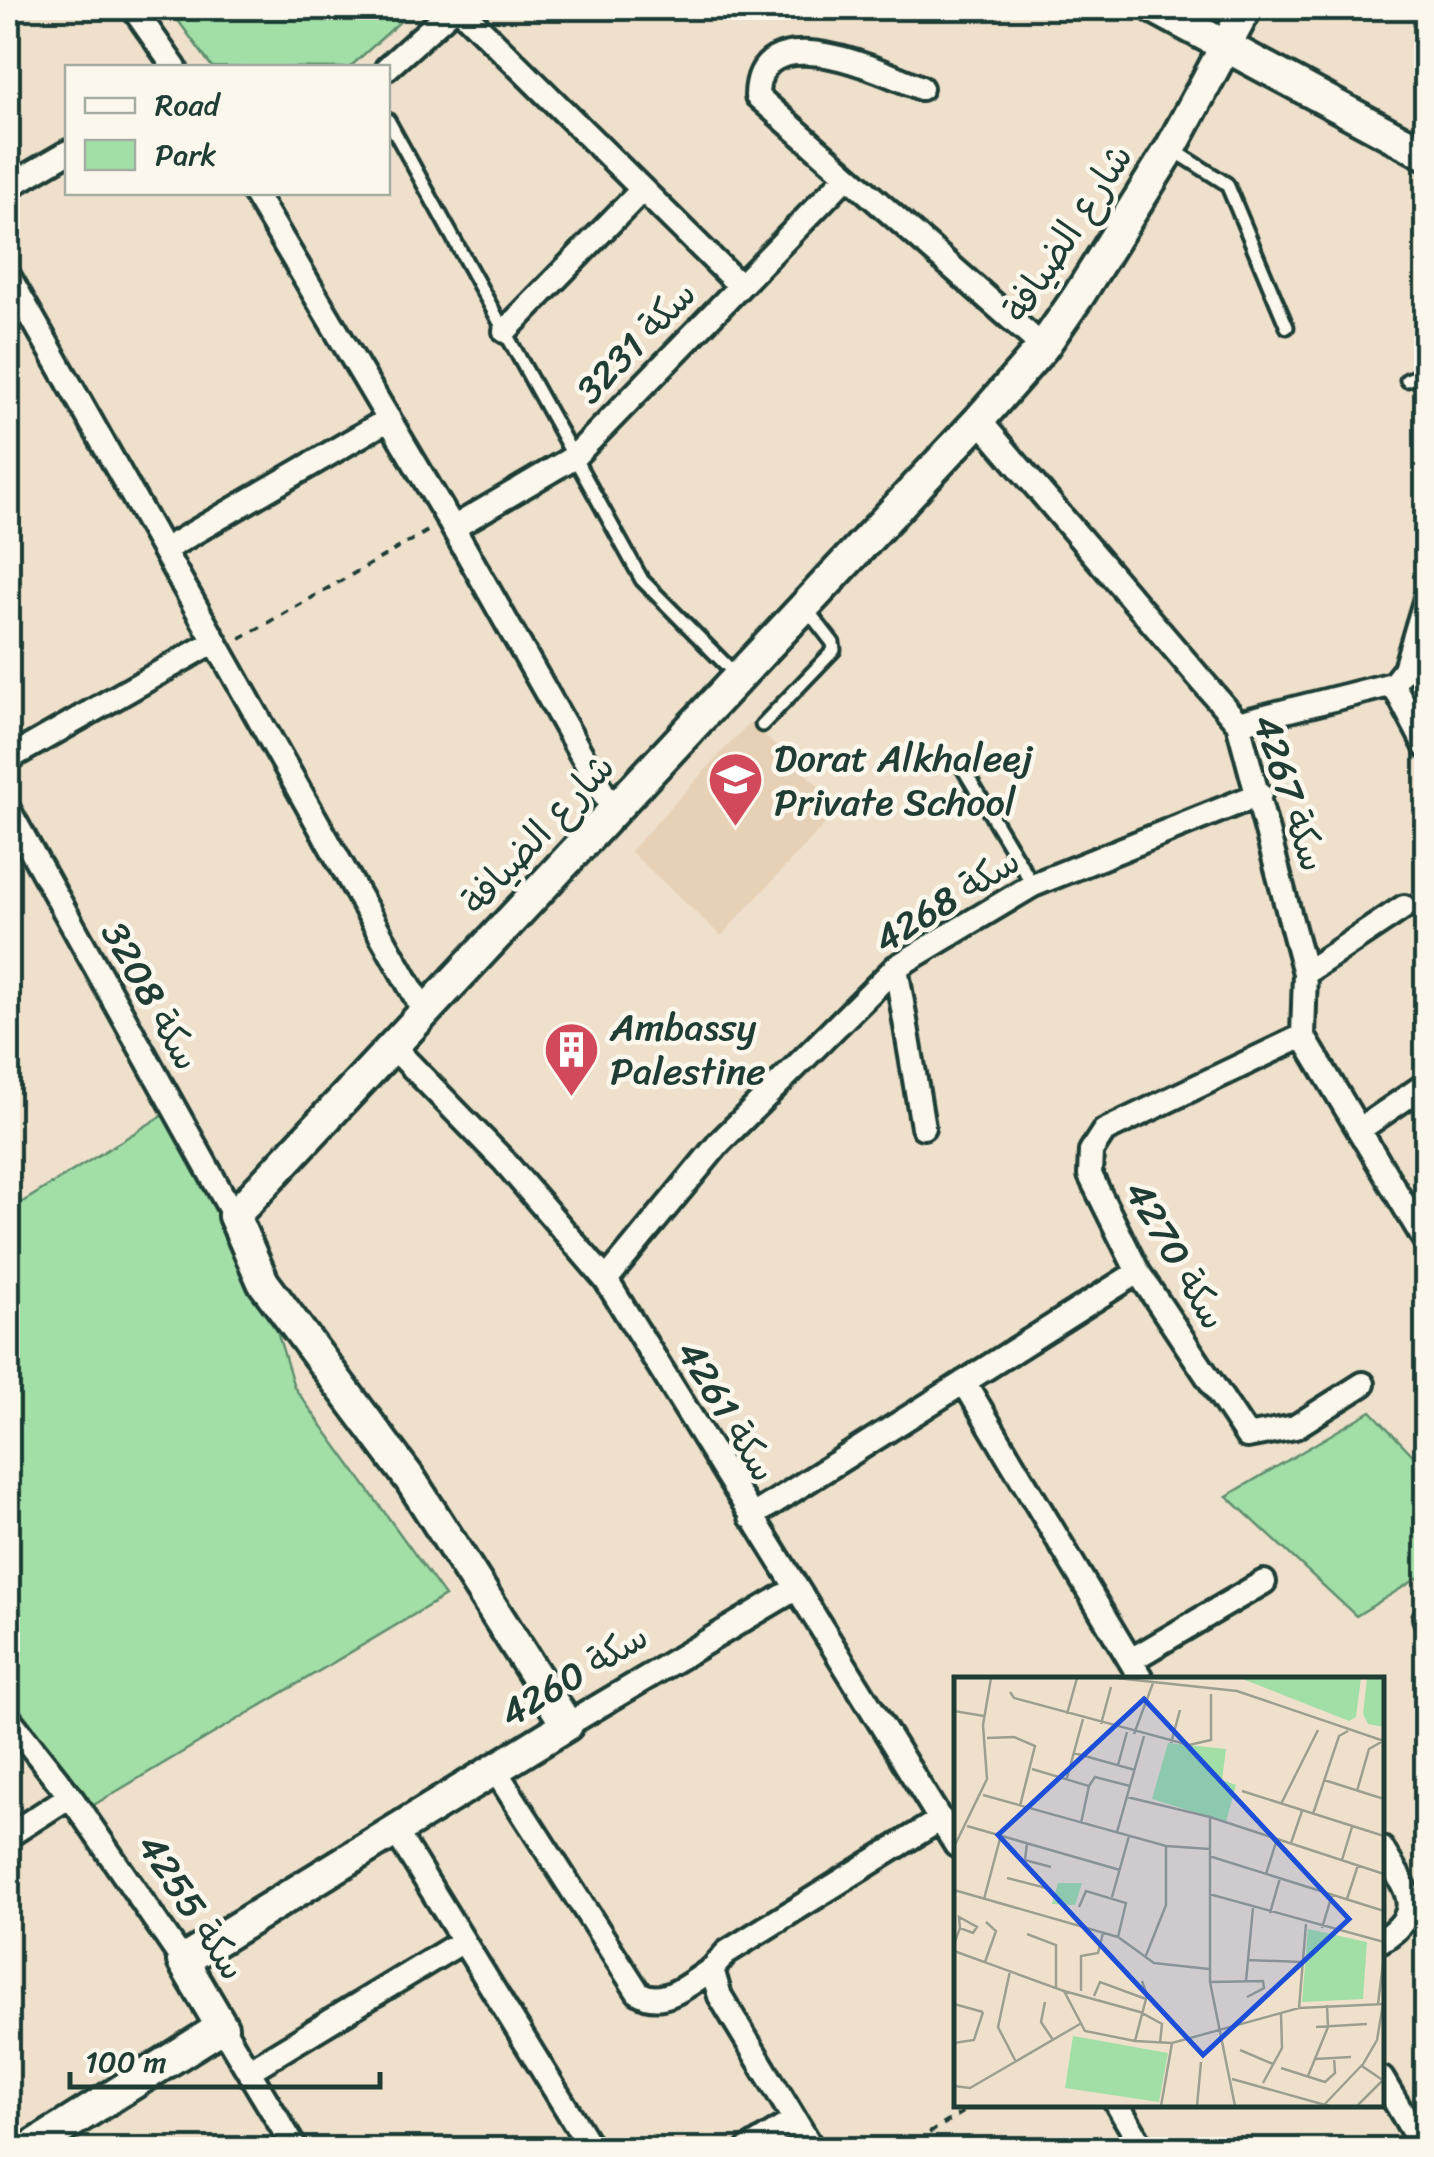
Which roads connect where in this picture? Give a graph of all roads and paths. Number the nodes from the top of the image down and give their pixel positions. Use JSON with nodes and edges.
{"nodes":[{"id":1,"x":133,"y":8,"type":"edge"},
{"id":2,"x":456,"y":8,"type":"edge"},
{"id":3,"x":1156,"y":8,"type":"edge"},
{"id":4,"x":1246,"y":8,"type":"edge"},
{"id":5,"x":1226,"y":44,"type":"junction"},
{"id":6,"x":173,"y":65,"type":"edge"},
{"id":7,"x":390,"y":65,"type":"edge"},
{"id":8,"x":921,"y":88,"type":"dead end"},
{"id":9,"x":390,"y":124,"type":"edge"},
{"id":10,"x":1171,"y":148,"type":"junction"},
{"id":11,"x":65,"y":154,"type":"edge"},
{"id":12,"x":1426,"y":154,"type":"edge"},
{"id":13,"x":846,"y":176,"type":"junction"},
{"id":14,"x":8,"y":186,"type":"edge"},
{"id":15,"x":642,"y":190,"type":"junction"},
{"id":16,"x":256,"y":195,"type":"edge"},
{"id":17,"x":8,"y":275,"type":"edge"},
{"id":18,"x":738,"y":285,"type":"junction"},
{"id":19,"x":1287,"y":327,"type":"dead end"},
{"id":20,"x":504,"y":332,"type":"junction"},
{"id":21,"x":1043,"y":347,"type":"junction"},
{"id":22,"x":1426,"y":373,"type":"edge"},
{"id":23,"x":1407,"y":380,"type":"dead end"},
{"id":24,"x":389,"y":420,"type":"junction"},
{"id":25,"x":980,"y":420,"type":"junction"},
{"id":26,"x":574,"y":457,"type":"junction"},
{"id":27,"x":451,"y":524,"type":"junction"},
{"id":28,"x":164,"y":550,"type":"junction"},
{"id":29,"x":1426,"y":598,"type":"edge"},
{"id":30,"x":804,"y":607,"type":"junction"},
{"id":31,"x":217,"y":646,"type":"junction"},
{"id":32,"x":738,"y":678,"type":"junction"},
{"id":33,"x":1393,"y":684,"type":"junction"},
{"id":34,"x":1238,"y":723,"type":"junction"},
{"id":35,"x":762,"y":725,"type":"dead end"},
{"id":36,"x":1426,"y":747,"type":"edge"},
{"id":37,"x":8,"y":759,"type":"edge"},
{"id":38,"x":961,"y":765,"type":"dead end"},
{"id":39,"x":1260,"y":794,"type":"junction"},
{"id":40,"x":8,"y":809,"type":"edge"},
{"id":41,"x":614,"y":812,"type":"junction"},
{"id":42,"x":1032,"y":884,"type":"junction"},
{"id":43,"x":1404,"y":907,"type":"dead end"},
{"id":44,"x":896,"y":967,"type":"junction"},
{"id":45,"x":1306,"y":974,"type":"junction"},
{"id":46,"x":426,"y":1013,"type":"junction"},
{"id":47,"x":1303,"y":1036,"type":"junction"},
{"id":48,"x":393,"y":1047,"type":"junction"},
{"id":49,"x":1426,"y":1084,"type":"edge"},
{"id":50,"x":923,"y":1126,"type":"dead end"},
{"id":51,"x":1358,"y":1130,"type":"junction"},
{"id":52,"x":234,"y":1216,"type":"junction"},
{"id":53,"x":1426,"y":1242,"type":"edge"},
{"id":54,"x":1138,"y":1272,"type":"junction"},
{"id":55,"x":606,"y":1280,"type":"junction"},
{"id":56,"x":964,"y":1382,"type":"junction"},
{"id":57,"x":1363,"y":1384,"type":"dead end"},
{"id":58,"x":750,"y":1517,"type":"junction"},
{"id":59,"x":1264,"y":1582,"type":"dead end"},
{"id":60,"x":795,"y":1589,"type":"junction"},
{"id":61,"x":1136,"y":1670,"type":"edge"},
{"id":62,"x":8,"y":1717,"type":"edge"},
{"id":63,"x":567,"y":1725,"type":"junction"},
{"id":64,"x":495,"y":1770,"type":"junction"},
{"id":65,"x":70,"y":1796,"type":"junction"},
{"id":66,"x":940,"y":1819,"type":"junction"},
{"id":67,"x":395,"y":1830,"type":"junction"},
{"id":68,"x":8,"y":1836,"type":"edge"},
{"id":69,"x":954,"y":1842,"type":"edge"},
{"id":70,"x":1384,"y":1852,"type":"edge"},
{"id":71,"x":1384,"y":1939,"type":"edge"},
{"id":72,"x":463,"y":1941,"type":"junction"},
{"id":73,"x":183,"y":1962,"type":"junction"},
{"id":74,"x":712,"y":1970,"type":"junction"},
{"id":75,"x":222,"y":2027,"type":"junction"},
{"id":76,"x":250,"y":2070,"type":"junction"},
{"id":77,"x":1384,"y":2082,"type":"edge"},
{"id":78,"x":971,"y":2107,"type":"edge"},
{"id":79,"x":1118,"y":2107,"type":"edge"},
{"id":80,"x":794,"y":2120,"type":"junction"},
{"id":81,"x":1424,"y":2146,"type":"edge"},
{"id":82,"x":27,"y":2150,"type":"edge"},
{"id":83,"x":296,"y":2150,"type":"edge"},
{"id":84,"x":592,"y":2150,"type":"edge"},
{"id":85,"x":747,"y":2150,"type":"edge"},
{"id":86,"x":813,"y":2150,"type":"edge"},
{"id":87,"x":902,"y":2150,"type":"edge"},
{"id":88,"x":1144,"y":2150,"type":"edge"}],
"edges":[{"from":1,"to":6,"type":"street"},
{"from":2,"to":7,"type":"street"},
{"from":2,"to":15,"type":"street"},
{"from":3,"to":5,"type":"street"},
{"from":4,"to":5,"type":"street","name":"شارع الضيافة"},
{"from":5,"to":10,"type":"street","name":"شارع الضيافة"},
{"from":5,"to":12,"type":"street"},
{"from":8,"to":13,"type":"street"},
{"from":9,"to":20,"type":"lane"},
{"from":10,"to":19,"type":"lane"},
{"from":10,"to":21,"type":"street","name":"شارع الضيافة"},
{"from":11,"to":14,"type":"street"},
{"from":13,"to":18,"type":"street","name":"سكة 3231"},
{"from":13,"to":21,"type":"street"},
{"from":15,"to":18,"type":"street"},
{"from":15,"to":20,"type":"street"},
{"from":16,"to":24,"type":"street"},
{"from":17,"to":28,"type":"street"},
{"from":18,"to":26,"type":"street","name":"سكة 3231"},
{"from":20,"to":26,"type":"lane"},
{"from":21,"to":25,"type":"street","name":"شارع الضيافة"},
{"from":22,"to":23,"type":"lane"},
{"from":24,"to":27,"type":"street"},
{"from":24,"to":28,"type":"street"},
{"from":25,"to":30,"type":"street","name":"شارع الضيافة"},
{"from":25,"to":34,"type":"street","name":"سكة 4267"},
{"from":26,"to":27,"type":"street","name":"سكة 3231"},
{"from":26,"to":32,"type":"lane"},
{"from":27,"to":31,"type":"path"},
{"from":27,"to":41,"type":"street"},
{"from":28,"to":31,"type":"street"},
{"from":29,"to":33,"type":"street"},
{"from":30,"to":32,"type":"street","name":"شارع الضيافة"},
{"from":30,"to":35,"type":"lane"},
{"from":31,"to":37,"type":"street"},
{"from":31,"to":46,"type":"street"},
{"from":32,"to":41,"type":"street","name":"شارع الضيافة"},
{"from":33,"to":34,"type":"street"},
{"from":33,"to":36,"type":"street"},
{"from":34,"to":39,"type":"street","name":"سكة 4267"},
{"from":38,"to":42,"type":"lane"},
{"from":39,"to":42,"type":"street","name":"سكة 4268"},
{"from":39,"to":45,"type":"street","name":"سكة 4267"},
{"from":40,"to":52,"type":"street","name":"سكة 3208"},
{"from":41,"to":46,"type":"street","name":"شارع الضيافة"},
{"from":42,"to":44,"type":"street","name":"سكة 4268"},
{"from":43,"to":45,"type":"street"},
{"from":44,"to":50,"type":"street"},
{"from":44,"to":55,"type":"street","name":"سكة 4268"},
{"from":45,"to":47,"type":"street","name":"سكة 4267"},
{"from":46,"to":48,"type":"street","name":"شارع الضيافة"},
{"from":47,"to":51,"type":"street"},
{"from":47,"to":54,"type":"street","name":"سكة 4270"},
{"from":48,"to":52,"type":"street","name":"شارع الضيافة"},
{"from":48,"to":55,"type":"street","name":"سكة 4261"},
{"from":49,"to":51,"type":"street"},
{"from":51,"to":53,"type":"street"},
{"from":52,"to":63,"type":"street"},
{"from":54,"to":56,"type":"street"},
{"from":54,"to":57,"type":"street","name":"سكة 4270"},
{"from":55,"to":58,"type":"street","name":"سكة 4261"},
{"from":56,"to":58,"type":"street"},
{"from":56,"to":61,"type":"street"},
{"from":58,"to":60,"type":"street","name":"سكة 4261"},
{"from":59,"to":61,"type":"street"},
{"from":60,"to":63,"type":"street","name":"سكة 4260"},
{"from":60,"to":66,"type":"street","name":"سكة 4261"},
{"from":62,"to":65,"type":"street","name":"سكة 4255"},
{"from":63,"to":64,"type":"street","name":"سكة 4260"},
{"from":64,"to":67,"type":"street","name":"سكة 4260"},
{"from":64,"to":74,"type":"street"},
{"from":65,"to":68,"type":"street"},
{"from":65,"to":73,"type":"street","name":"سكة 4255"},
{"from":66,"to":69,"type":"street","name":"سكة 4261"},
{"from":66,"to":74,"type":"street"},
{"from":67,"to":72,"type":"street"},
{"from":67,"to":73,"type":"street","name":"سكة 4260"},
{"from":70,"to":71,"type":"street"},
{"from":72,"to":76,"type":"street"},
{"from":72,"to":84,"type":"street"},
{"from":73,"to":75,"type":"street","name":"سكة 4255"},
{"from":74,"to":80,"type":"street"},
{"from":75,"to":76,"type":"street","name":"سكة 4255"},
{"from":75,"to":82,"type":"street"},
{"from":76,"to":83,"type":"street","name":"سكة 4255"},
{"from":77,"to":81,"type":"street"},
{"from":78,"to":87,"type":"path"},
{"from":79,"to":88,"type":"street"},
{"from":80,"to":85,"type":"street"},
{"from":80,"to":86,"type":"street"}]}
